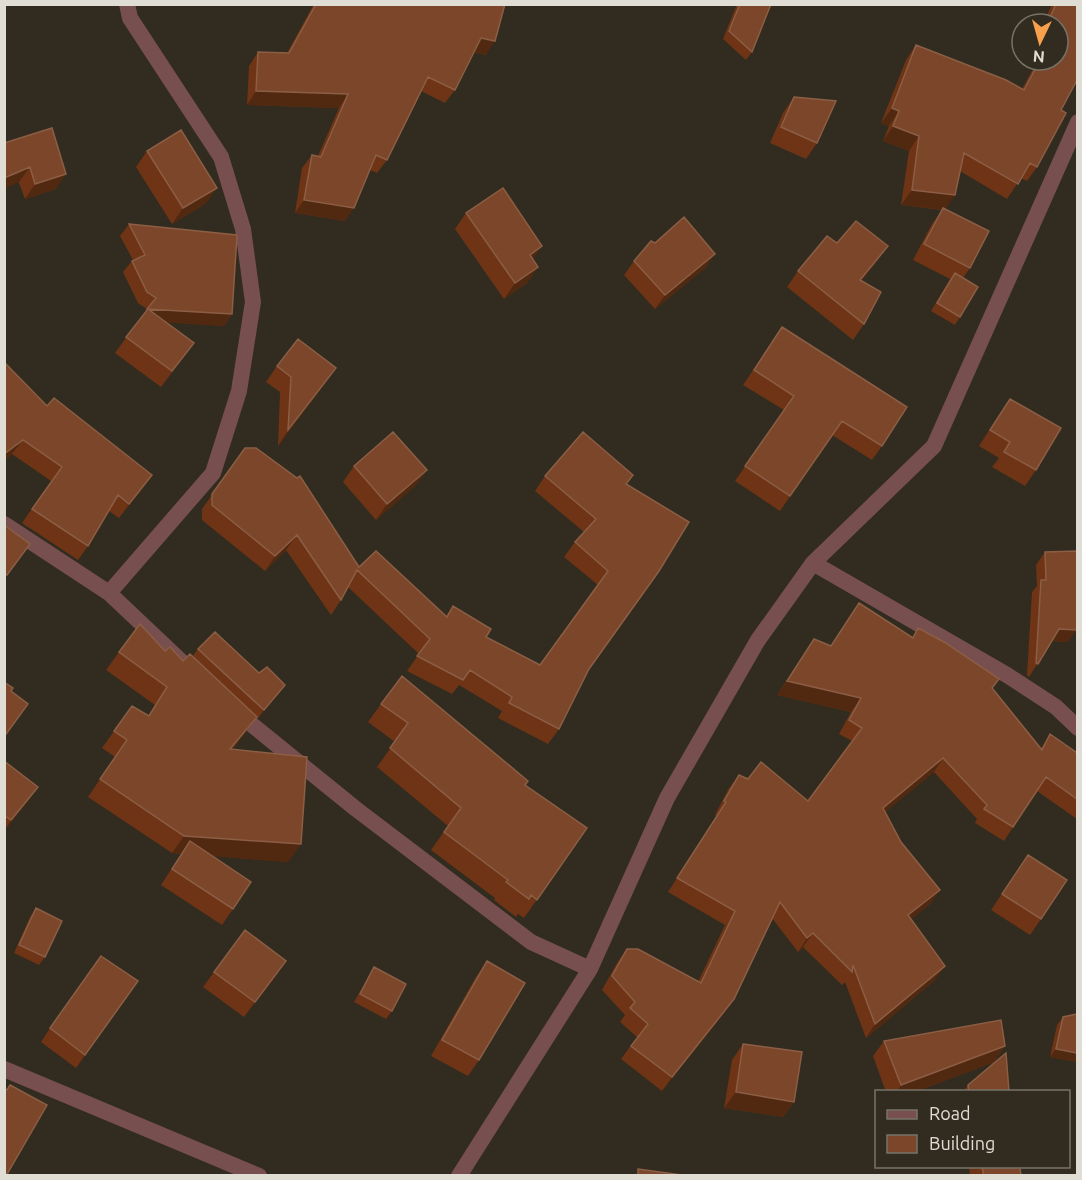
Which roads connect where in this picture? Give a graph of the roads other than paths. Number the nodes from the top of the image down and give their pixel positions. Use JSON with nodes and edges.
{"nodes":[{"id":1,"x":127,"y":4,"type":"edge"},
{"id":2,"x":1077,"y":122,"type":"edge"},
{"id":3,"x":4,"y":524,"type":"edge"},
{"id":4,"x":813,"y":563,"type":"junction"},
{"id":5,"x":110,"y":593,"type":"junction"},
{"id":6,"x":196,"y":674,"type":"edge"},
{"id":7,"x":221,"y":699,"type":"edge"},
{"id":8,"x":1077,"y":728,"type":"edge"},
{"id":9,"x":590,"y":969,"type":"junction"},
{"id":10,"x":4,"y":1069,"type":"edge"},
{"id":11,"x":259,"y":1176,"type":"edge"},
{"id":12,"x":459,"y":1176,"type":"edge"}],
"edges":[{"from":1,"to":5,"type":"street"},
{"from":2,"to":4,"type":"street"},
{"from":3,"to":5,"type":"street"},
{"from":4,"to":8,"type":"street"},
{"from":4,"to":9,"type":"street"},
{"from":5,"to":6,"type":"street"},
{"from":7,"to":9,"type":"street"},
{"from":9,"to":12,"type":"street"},
{"from":10,"to":11,"type":"street"}]}
